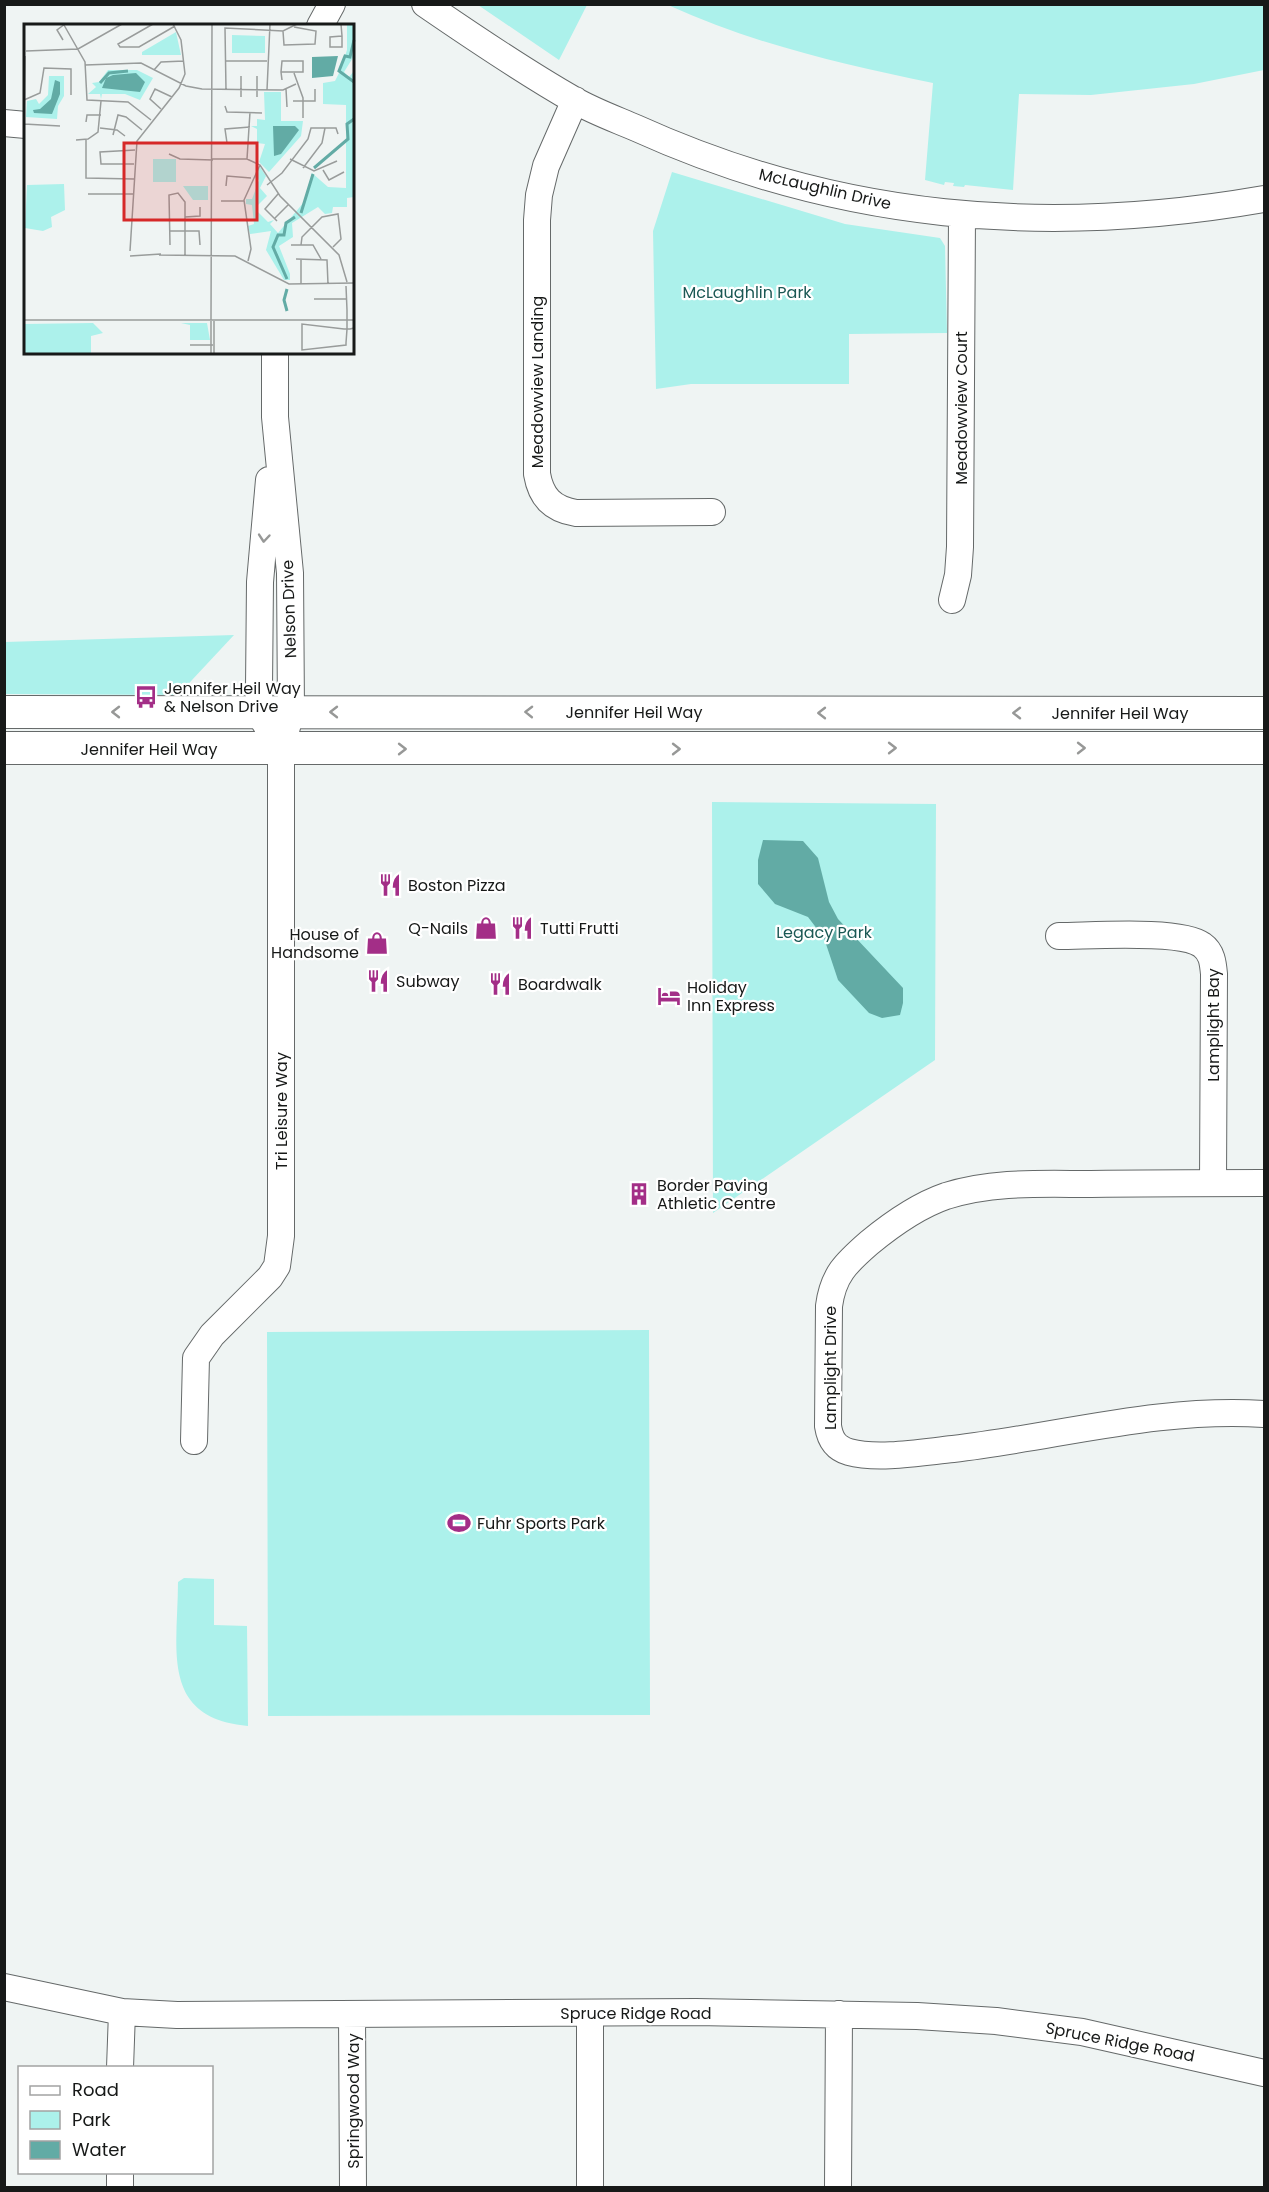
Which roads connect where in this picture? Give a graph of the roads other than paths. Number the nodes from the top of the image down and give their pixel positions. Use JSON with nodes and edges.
{"nodes":[{"id":1,"x":332,"y":4,"type":"edge"},
{"id":2,"x":425,"y":4,"type":"edge"},
{"id":3,"x":321,"y":24,"type":"edge"},
{"id":4,"x":575,"y":100,"type":"junction"},
{"id":5,"x":4,"y":123,"type":"edge"},
{"id":6,"x":24,"y":125,"type":"edge"},
{"id":7,"x":1264,"y":199,"type":"edge"},
{"id":8,"x":962,"y":216,"type":"junction"},
{"id":9,"x":275,"y":354,"type":"edge"},
{"id":10,"x":275,"y":417,"type":"junction"},
{"id":11,"x":712,"y":512,"type":"dead end"},
{"id":12,"x":952,"y":600,"type":"dead end"},
{"id":13,"x":4,"y":712,"type":"edge"},
{"id":14,"x":291,"y":712,"type":"junction"},
{"id":15,"x":259,"y":713,"type":"junction"},
{"id":16,"x":1264,"y":713,"type":"edge"},
{"id":17,"x":4,"y":748,"type":"edge"},
{"id":18,"x":1264,"y":748,"type":"edge"},
{"id":19,"x":281,"y":749,"type":"junction"},
{"id":20,"x":1059,"y":936,"type":"dead end"},
{"id":21,"x":1213,"y":1183,"type":"junction"},
{"id":22,"x":1264,"y":1183,"type":"edge"},
{"id":23,"x":1264,"y":1414,"type":"edge"},
{"id":24,"x":194,"y":1442,"type":"dead end"},
{"id":25,"x":4,"y":1988,"type":"edge"},
{"id":26,"x":122,"y":2012,"type":"junction"},
{"id":27,"x":590,"y":2013,"type":"junction"},
{"id":28,"x":352,"y":2014,"type":"junction"},
{"id":29,"x":839,"y":2014,"type":"junction"},
{"id":30,"x":120,"y":2066,"type":"edge"},
{"id":31,"x":1264,"y":2073,"type":"edge"},
{"id":32,"x":353,"y":2187,"type":"edge"},
{"id":33,"x":590,"y":2187,"type":"edge"},
{"id":34,"x":838,"y":2187,"type":"edge"}],
"edges":[{"from":1,"to":3,"type":"street"},
{"from":2,"to":4,"type":"street","name":"McLaughlin Drive"},
{"from":4,"to":8,"type":"street","name":"McLaughlin Drive"},
{"from":4,"to":11,"type":"street","name":"Meadowview Landing"},
{"from":5,"to":6,"type":"street"},
{"from":7,"to":8,"type":"street","name":"McLaughlin Drive"},
{"from":8,"to":12,"type":"street","name":"Meadowview Court"},
{"from":9,"to":10,"type":"street","name":"Nelson Drive"},
{"from":10,"to":14,"type":"street","name":"Nelson Drive"},
{"from":10,"to":15,"type":"street","name":"Nelson Drive","one_way":true},
{"from":15,"to":13,"type":"main road","name":"Jennifer Heil Way","one_way":true},
{"from":14,"to":15,"type":"main road","name":"Jennifer Heil Way"},
{"from":16,"to":14,"type":"main road","name":"Jennifer Heil Way","one_way":true},
{"from":14,"to":19,"type":"street","name":"Nelson Drive"},
{"from":15,"to":19,"type":"street"},
{"from":17,"to":19,"type":"main road","name":"Jennifer Heil Way"},
{"from":19,"to":18,"type":"main road","name":"Jennifer Heil Way","one_way":true},
{"from":19,"to":24,"type":"street","name":"Tri Leisure Way"},
{"from":20,"to":21,"type":"street","name":"Lamplight Bay"},
{"from":21,"to":22,"type":"street","name":"Lamplight Drive"},
{"from":21,"to":23,"type":"street","name":"Lamplight Drive"},
{"from":25,"to":26,"type":"street","name":"Spruce Ridge Road"},
{"from":26,"to":28,"type":"street","name":"Spruce Ridge Road"},
{"from":26,"to":30,"type":"street"},
{"from":27,"to":28,"type":"street","name":"Spruce Ridge Road"},
{"from":27,"to":29,"type":"street","name":"Spruce Ridge Road"},
{"from":27,"to":33,"type":"street"},
{"from":28,"to":32,"type":"street","name":"Springwood Way"},
{"from":29,"to":31,"type":"street","name":"Spruce Ridge Road"},
{"from":29,"to":34,"type":"street"}]}
